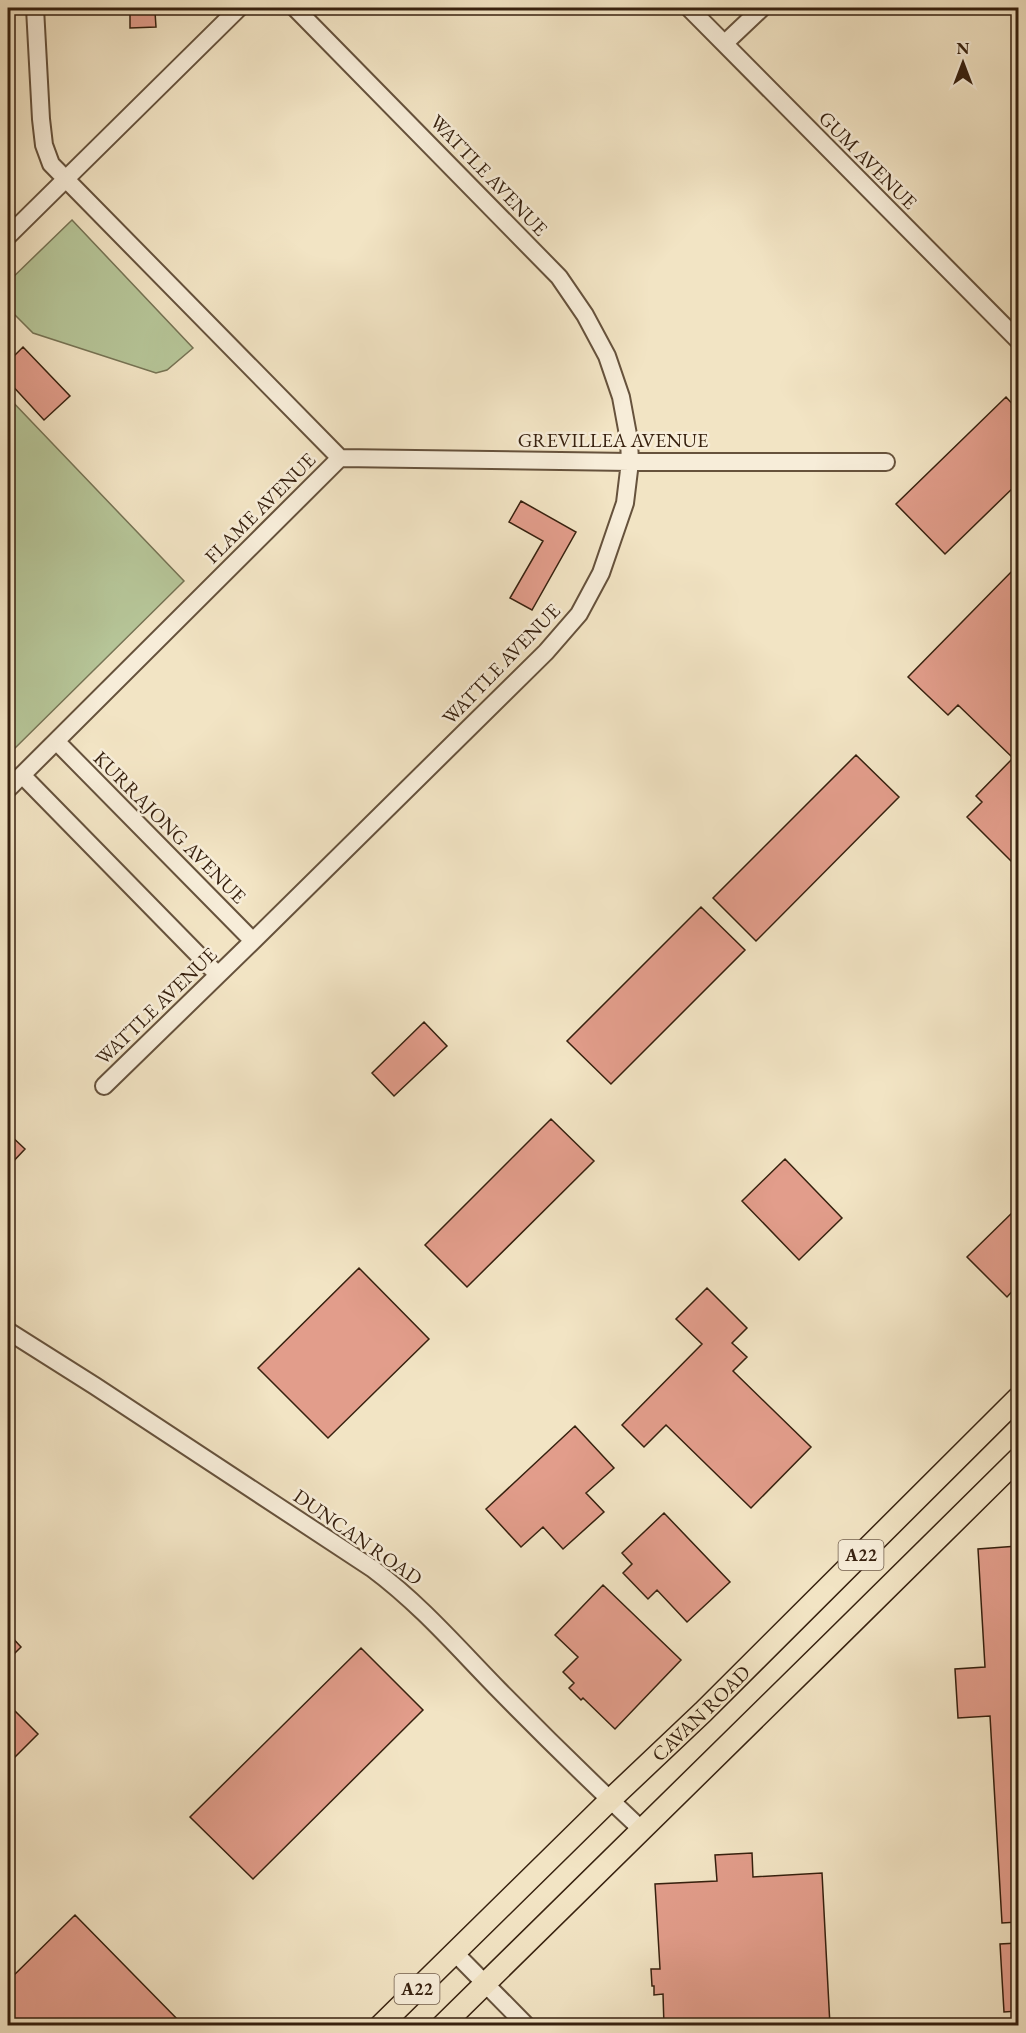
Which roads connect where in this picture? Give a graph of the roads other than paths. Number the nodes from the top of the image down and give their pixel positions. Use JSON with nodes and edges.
{"nodes":[{"id":1,"x":35,"y":8,"type":"edge"},
{"id":2,"x":239,"y":8,"type":"edge"},
{"id":3,"x":295,"y":8,"type":"edge"},
{"id":4,"x":689,"y":8,"type":"edge"},
{"id":5,"x":762,"y":8,"type":"edge"},
{"id":6,"x":725,"y":44,"type":"junction"},
{"id":7,"x":64,"y":178,"type":"junction"},
{"id":8,"x":8,"y":236,"type":"edge"},
{"id":9,"x":1018,"y":340,"type":"edge"},
{"id":10,"x":340,"y":458,"type":"junction"},
{"id":11,"x":630,"y":462,"type":"junction"},
{"id":12,"x":886,"y":462,"type":"dead end"},
{"id":13,"x":57,"y":742,"type":"junction"},
{"id":14,"x":22,"y":775,"type":"junction"},
{"id":15,"x":8,"y":789,"type":"edge"},
{"id":16,"x":254,"y":941,"type":"junction"},
{"id":17,"x":218,"y":975,"type":"junction"},
{"id":18,"x":104,"y":1086,"type":"dead end"},
{"id":19,"x":8,"y":1331,"type":"edge"},
{"id":20,"x":1018,"y":1398,"type":"edge"},
{"id":21,"x":1018,"y":1459,"type":"edge"},
{"id":22,"x":610,"y":1800,"type":"junction"},
{"id":23,"x":641,"y":1829,"type":"junction"},
{"id":24,"x":454,"y":1952,"type":"junction"},
{"id":25,"x":485,"y":1983,"type":"junction"},
{"id":26,"x":380,"y":2025,"type":"edge"},
{"id":27,"x":442,"y":2025,"type":"edge"},
{"id":28,"x":527,"y":2025,"type":"edge"}],
"edges":[{"from":1,"to":7,"type":"street","name":"FLAME AVENUE"},
{"from":2,"to":7,"type":"street"},
{"from":3,"to":11,"type":"street","name":"WATTLE AVENUE"},
{"from":4,"to":6,"type":"street","name":"GUM AVENUE"},
{"from":5,"to":6,"type":"street"},
{"from":6,"to":9,"type":"street","name":"GUM AVENUE"},
{"from":7,"to":8,"type":"street"},
{"from":7,"to":10,"type":"street","name":"FLAME AVENUE"},
{"from":10,"to":11,"type":"street","name":"GREVILLEA AVENUE"},
{"from":10,"to":13,"type":"street","name":"FLAME AVENUE"},
{"from":11,"to":12,"type":"street","name":"GREVILLEA AVENUE"},
{"from":11,"to":16,"type":"street","name":"WATTLE AVENUE"},
{"from":13,"to":14,"type":"street","name":"FLAME AVENUE"},
{"from":13,"to":16,"type":"street","name":"KURRAJONG AVENUE"},
{"from":14,"to":15,"type":"street","name":"FLAME AVENUE"},
{"from":14,"to":17,"type":"street"},
{"from":16,"to":17,"type":"street","name":"WATTLE AVENUE"},
{"from":17,"to":18,"type":"street","name":"WATTLE AVENUE"},
{"from":19,"to":22,"type":"street","name":"DUNCAN ROAD"},
{"from":20,"to":22,"type":"main road","name":"CAVAN ROAD","number":"A22"},
{"from":21,"to":23,"type":"main road","number":"A22"},
{"from":22,"to":23,"type":"street","name":"DUNCAN ROAD"},
{"from":22,"to":24,"type":"main road","name":"CAVAN ROAD","number":"A22"},
{"from":23,"to":25,"type":"main road","number":"A22"},
{"from":24,"to":25,"type":"street"},
{"from":24,"to":26,"type":"main road","name":"CAVAN ROAD","number":"A22"},
{"from":25,"to":27,"type":"main road","number":"A22"},
{"from":25,"to":28,"type":"street"}]}
